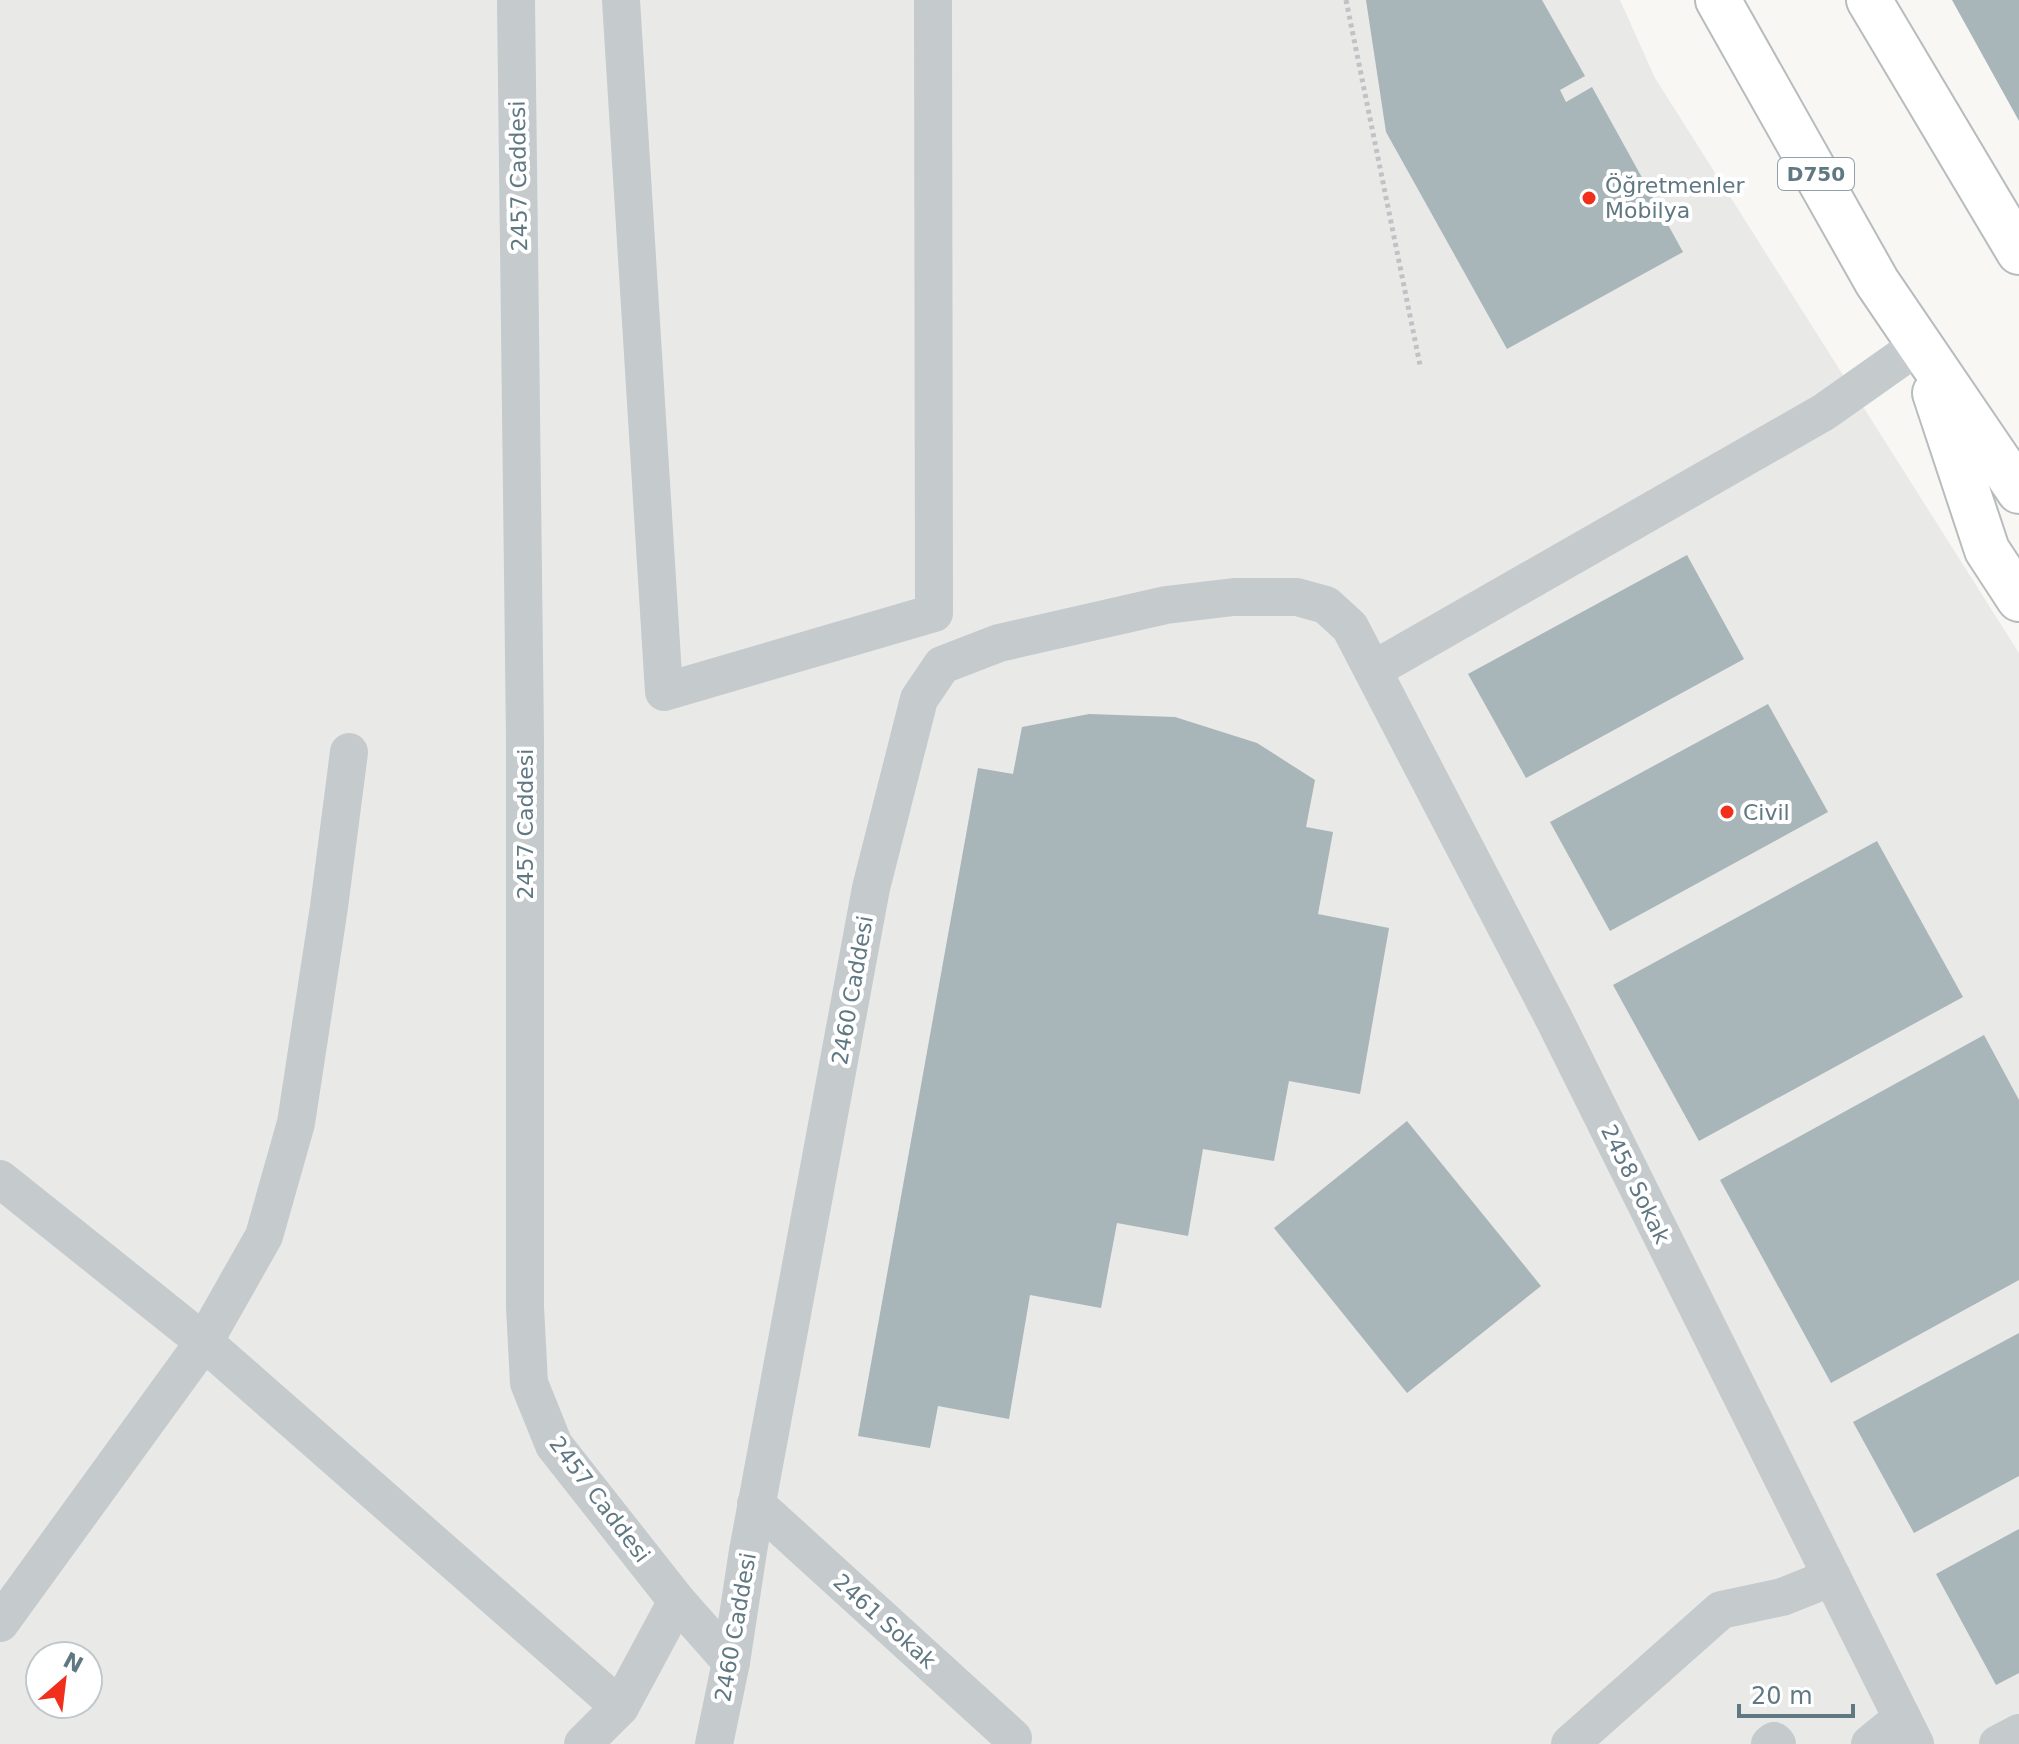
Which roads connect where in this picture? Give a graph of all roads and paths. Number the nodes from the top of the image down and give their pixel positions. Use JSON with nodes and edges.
{"nodes":[{"id":1,"x":516,"y":0,"type":"edge"},
{"id":2,"x":621,"y":0,"type":"edge"},
{"id":3,"x":933,"y":0,"type":"edge"},
{"id":4,"x":1346,"y":0,"type":"edge"},
{"id":5,"x":1718,"y":0,"type":"edge"},
{"id":6,"x":1869,"y":0,"type":"edge"},
{"id":7,"x":2019,"y":252,"type":"edge"},
{"id":8,"x":1919,"y":345,"type":"junction"},
{"id":9,"x":1420,"y":365,"type":"dead end"},
{"id":10,"x":2019,"y":491,"type":"edge"},
{"id":11,"x":2019,"y":599,"type":"edge"},
{"id":12,"x":1350,"y":627,"type":"joint"},
{"id":13,"x":1373,"y":670,"type":"junction"},
{"id":14,"x":349,"y":752,"type":"dead end"},
{"id":15,"x":0,"y":1179,"type":"edge"},
{"id":16,"x":204,"y":1342,"type":"junction"},
{"id":17,"x":756,"y":1504,"type":"junction"},
{"id":18,"x":1832,"y":1577,"type":"junction"},
{"id":19,"x":677,"y":1601,"type":"junction"},
{"id":20,"x":0,"y":1623,"type":"edge"},
{"id":21,"x":731,"y":1662,"type":"junction"},
{"id":22,"x":620,"y":1707,"type":"junction"},
{"id":23,"x":1908,"y":1731,"type":"edge"},
{"id":24,"x":2019,"y":1733,"type":"edge"},
{"id":25,"x":1013,"y":1738,"type":"dead end"},
{"id":26,"x":583,"y":1744,"type":"edge"},
{"id":27,"x":714,"y":1744,"type":"edge"},
{"id":28,"x":1570,"y":1744,"type":"edge"},
{"id":29,"x":1770,"y":1744,"type":"edge"},
{"id":30,"x":1777,"y":1744,"type":"edge"},
{"id":31,"x":1870,"y":1744,"type":"edge"},
{"id":32,"x":1998,"y":1744,"type":"edge"}],
"edges":[{"from":1,"to":19,"type":"street","name":"2457 Caddesi"},
{"from":2,"to":3,"type":"street"},
{"from":4,"to":9,"type":"path"},
{"from":5,"to":8,"type":"highway","number":"D750"},
{"from":6,"to":7,"type":"highway"},
{"from":8,"to":10,"type":"highway","number":"D750"},
{"from":8,"to":11,"type":"highway"},
{"from":8,"to":13,"type":"street"},
{"from":12,"to":13,"type":"street","name":"2458 Sokak"},
{"from":12,"to":17,"type":"street","name":"2460 Caddesi"},
{"from":13,"to":18,"type":"street","name":"2458 Sokak"},
{"from":14,"to":16,"type":"street"},
{"from":15,"to":16,"type":"street"},
{"from":16,"to":20,"type":"street"},
{"from":16,"to":22,"type":"street"},
{"from":17,"to":21,"type":"street","name":"2460 Caddesi"},
{"from":17,"to":25,"type":"street","name":"2461 Sokak"},
{"from":18,"to":23,"type":"street","name":"2458 Sokak"},
{"from":18,"to":28,"type":"street"},
{"from":19,"to":21,"type":"street","name":"2457 Caddesi"},
{"from":19,"to":22,"type":"street"},
{"from":21,"to":27,"type":"street","name":"2460 Caddesi"},
{"from":22,"to":26,"type":"street"},
{"from":23,"to":31,"type":"street"},
{"from":24,"to":32,"type":"street"},
{"from":29,"to":30,"type":"street"}]}
